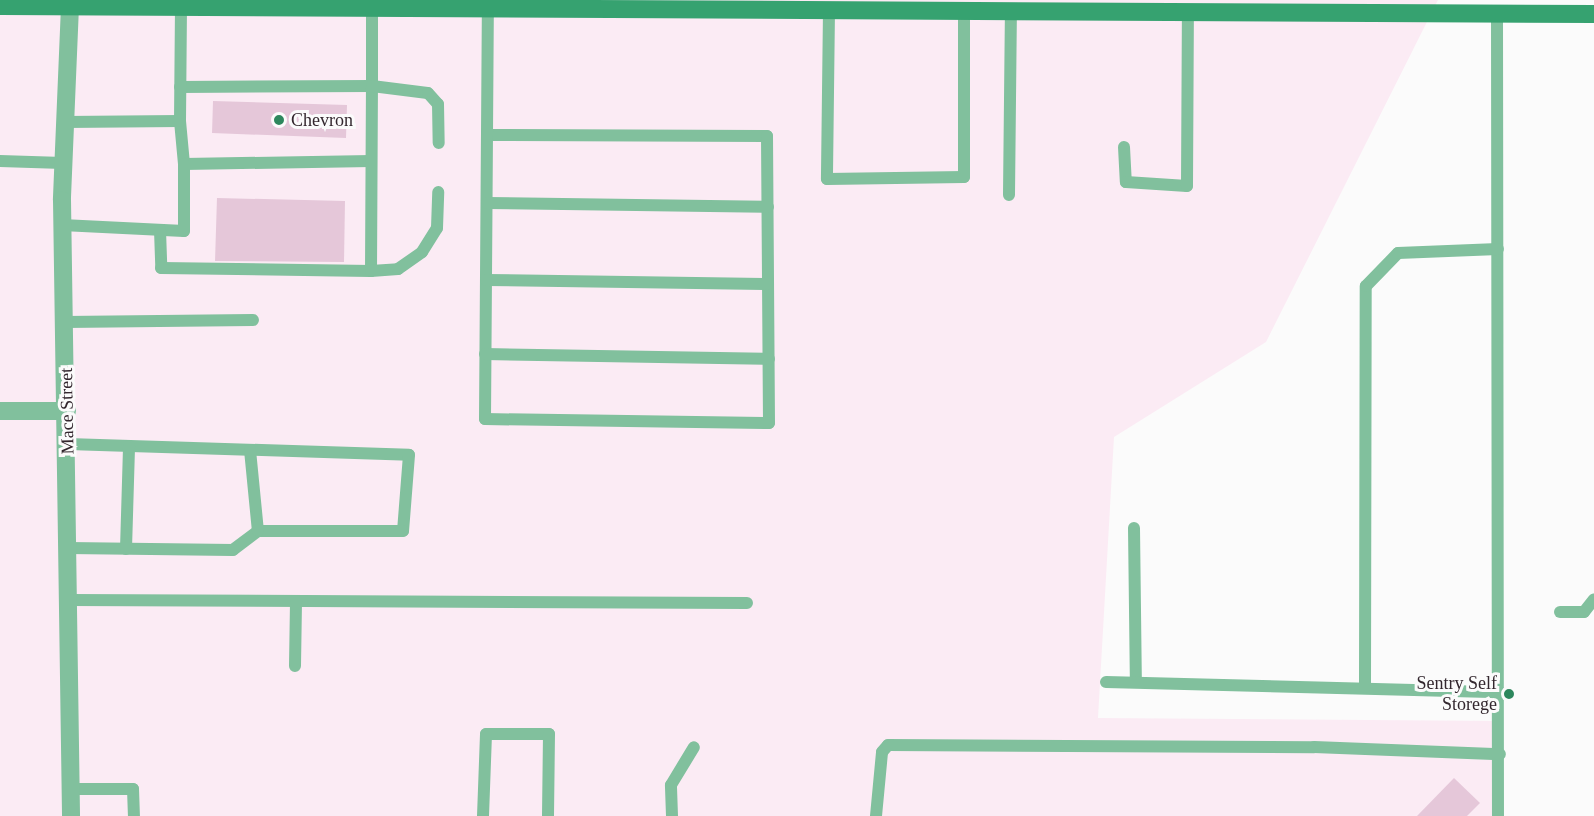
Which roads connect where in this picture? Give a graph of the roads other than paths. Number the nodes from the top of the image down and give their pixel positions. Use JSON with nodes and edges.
{"nodes":[{"id":1,"x":27,"y":3,"type":"edge"},
{"id":2,"x":114,"y":3,"type":"edge"},
{"id":3,"x":444,"y":4,"type":"edge"},
{"id":4,"x":488,"y":4,"type":"edge"},
{"id":5,"x":797,"y":5,"type":"edge"},
{"id":6,"x":988,"y":5,"type":"edge"},
{"id":7,"x":0,"y":6,"type":"edge"},
{"id":8,"x":70,"y":6,"type":"junction"},
{"id":9,"x":1162,"y":6,"type":"edge"},
{"id":10,"x":1430,"y":6,"type":"edge"},
{"id":11,"x":181,"y":7,"type":"junction"},
{"id":12,"x":372,"y":8,"type":"junction"},
{"id":13,"x":1584,"y":9,"type":"edge"},
{"id":14,"x":829,"y":10,"type":"junction"},
{"id":15,"x":964,"y":10,"type":"junction"},
{"id":16,"x":1011,"y":11,"type":"junction"},
{"id":17,"x":1188,"y":12,"type":"junction"},
{"id":18,"x":1497,"y":13,"type":"junction"},
{"id":19,"x":372,"y":86,"type":"junction"},
{"id":20,"x":180,"y":87,"type":"junction"},
{"id":21,"x":180,"y":121,"type":"junction"},
{"id":22,"x":65,"y":122,"type":"junction"},
{"id":23,"x":488,"y":135,"type":"junction"},
{"id":24,"x":439,"y":143,"type":"dead end"},
{"id":25,"x":1124,"y":147,"type":"dead end"},
{"id":26,"x":0,"y":161,"type":"edge"},
{"id":27,"x":371,"y":161,"type":"junction"},
{"id":28,"x":63,"y":163,"type":"junction"},
{"id":29,"x":184,"y":164,"type":"junction"},
{"id":30,"x":438,"y":192,"type":"dead end"},
{"id":31,"x":1009,"y":195,"type":"dead end"},
{"id":32,"x":487,"y":203,"type":"junction"},
{"id":33,"x":768,"y":207,"type":"junction"},
{"id":34,"x":62,"y":225,"type":"junction"},
{"id":35,"x":160,"y":230,"type":"junction"},
{"id":36,"x":1498,"y":249,"type":"junction"},
{"id":37,"x":371,"y":270,"type":"junction"},
{"id":38,"x":486,"y":280,"type":"junction"},
{"id":39,"x":768,"y":284,"type":"junction"},
{"id":40,"x":253,"y":320,"type":"dead end"},
{"id":41,"x":65,"y":322,"type":"junction"},
{"id":42,"x":486,"y":354,"type":"junction"},
{"id":43,"x":769,"y":359,"type":"junction"},
{"id":44,"x":0,"y":411,"type":"edge"},
{"id":45,"x":67,"y":411,"type":"junction"},
{"id":46,"x":68,"y":444,"type":"junction"},
{"id":47,"x":129,"y":446,"type":"junction"},
{"id":48,"x":250,"y":450,"type":"junction"},
{"id":49,"x":1134,"y":528,"type":"dead end"},
{"id":50,"x":258,"y":531,"type":"junction"},
{"id":51,"x":68,"y":549,"type":"junction"},
{"id":52,"x":126,"y":549,"type":"junction"},
{"id":53,"x":1594,"y":599,"type":"edge"},
{"id":54,"x":69,"y":600,"type":"junction"},
{"id":55,"x":296,"y":601,"type":"junction"},
{"id":56,"x":747,"y":603,"type":"dead end"},
{"id":57,"x":1560,"y":612,"type":"dead end"},
{"id":58,"x":295,"y":666,"type":"dead end"},
{"id":59,"x":1106,"y":682,"type":"dead end"},
{"id":60,"x":1136,"y":682,"type":"junction"},
{"id":61,"x":1365,"y":687,"type":"junction"},
{"id":62,"x":1500,"y":692,"type":"junction"},
{"id":63,"x":694,"y":747,"type":"dead end"},
{"id":64,"x":1500,"y":754,"type":"junction"},
{"id":65,"x":70,"y":789,"type":"junction"},
{"id":66,"x":71,"y":816,"type":"edge"},
{"id":67,"x":134,"y":816,"type":"edge"},
{"id":68,"x":483,"y":816,"type":"edge"},
{"id":69,"x":548,"y":816,"type":"edge"},
{"id":70,"x":672,"y":816,"type":"edge"},
{"id":71,"x":876,"y":816,"type":"edge"},
{"id":72,"x":1498,"y":816,"type":"edge"}],
"edges":[{"from":1,"to":7,"type":"main road"},
{"from":1,"to":8,"type":"main road"},
{"from":2,"to":8,"type":"main road"},
{"from":2,"to":11,"type":"main road"},
{"from":3,"to":4,"type":"main road"},
{"from":3,"to":12,"type":"main road"},
{"from":4,"to":5,"type":"main road"},
{"from":4,"to":23,"type":"lane"},
{"from":5,"to":14,"type":"main road"},
{"from":6,"to":15,"type":"main road"},
{"from":6,"to":16,"type":"main road"},
{"from":8,"to":22,"type":"street","name":"Mace Street"},
{"from":9,"to":16,"type":"main road"},
{"from":9,"to":17,"type":"main road"},
{"from":10,"to":17,"type":"main road"},
{"from":10,"to":18,"type":"main road"},
{"from":11,"to":12,"type":"main road"},
{"from":11,"to":20,"type":"lane"},
{"from":12,"to":19,"type":"lane"},
{"from":13,"to":18,"type":"main road"},
{"from":14,"to":15,"type":"main road"},
{"from":14,"to":15,"type":"lane"},
{"from":16,"to":31,"type":"lane"},
{"from":17,"to":25,"type":"lane"},
{"from":18,"to":36,"type":"lane"},
{"from":19,"to":20,"type":"lane"},
{"from":19,"to":24,"type":"lane"},
{"from":19,"to":27,"type":"lane"},
{"from":20,"to":21,"type":"lane"},
{"from":21,"to":22,"type":"lane"},
{"from":21,"to":29,"type":"lane"},
{"from":22,"to":28,"type":"street","name":"Mace Street"},
{"from":23,"to":32,"type":"lane"},
{"from":23,"to":33,"type":"lane"},
{"from":26,"to":28,"type":"lane"},
{"from":27,"to":29,"type":"lane"},
{"from":27,"to":37,"type":"lane"},
{"from":28,"to":34,"type":"street","name":"Mace Street"},
{"from":29,"to":35,"type":"lane"},
{"from":30,"to":37,"type":"lane"},
{"from":32,"to":33,"type":"lane"},
{"from":32,"to":38,"type":"lane"},
{"from":33,"to":39,"type":"lane"},
{"from":34,"to":35,"type":"lane"},
{"from":34,"to":41,"type":"street","name":"Mace Street"},
{"from":35,"to":37,"type":"lane"},
{"from":36,"to":61,"type":"lane"},
{"from":36,"to":62,"type":"lane"},
{"from":38,"to":39,"type":"lane"},
{"from":38,"to":42,"type":"lane"},
{"from":39,"to":43,"type":"lane"},
{"from":40,"to":41,"type":"lane"},
{"from":41,"to":45,"type":"street","name":"Mace Street"},
{"from":42,"to":43,"type":"lane"},
{"from":42,"to":43,"type":"lane"},
{"from":44,"to":45,"type":"street"},
{"from":45,"to":46,"type":"street","name":"Mace Street"},
{"from":46,"to":47,"type":"lane"},
{"from":46,"to":51,"type":"street","name":"Mace Street"},
{"from":47,"to":48,"type":"lane"},
{"from":47,"to":52,"type":"lane"},
{"from":48,"to":50,"type":"lane"},
{"from":48,"to":50,"type":"lane"},
{"from":49,"to":60,"type":"lane"},
{"from":50,"to":52,"type":"lane"},
{"from":51,"to":52,"type":"lane"},
{"from":51,"to":54,"type":"street","name":"Mace Street"},
{"from":53,"to":57,"type":"lane"},
{"from":54,"to":55,"type":"lane"},
{"from":54,"to":65,"type":"street","name":"Mace Street"},
{"from":55,"to":56,"type":"lane"},
{"from":55,"to":58,"type":"lane"},
{"from":59,"to":60,"type":"lane"},
{"from":60,"to":61,"type":"lane"},
{"from":61,"to":62,"type":"lane"},
{"from":62,"to":64,"type":"lane"},
{"from":63,"to":70,"type":"lane"},
{"from":64,"to":71,"type":"lane"},
{"from":64,"to":72,"type":"lane"},
{"from":65,"to":66,"type":"street","name":"Mace Street"},
{"from":65,"to":67,"type":"lane"},
{"from":68,"to":69,"type":"lane"}]}
